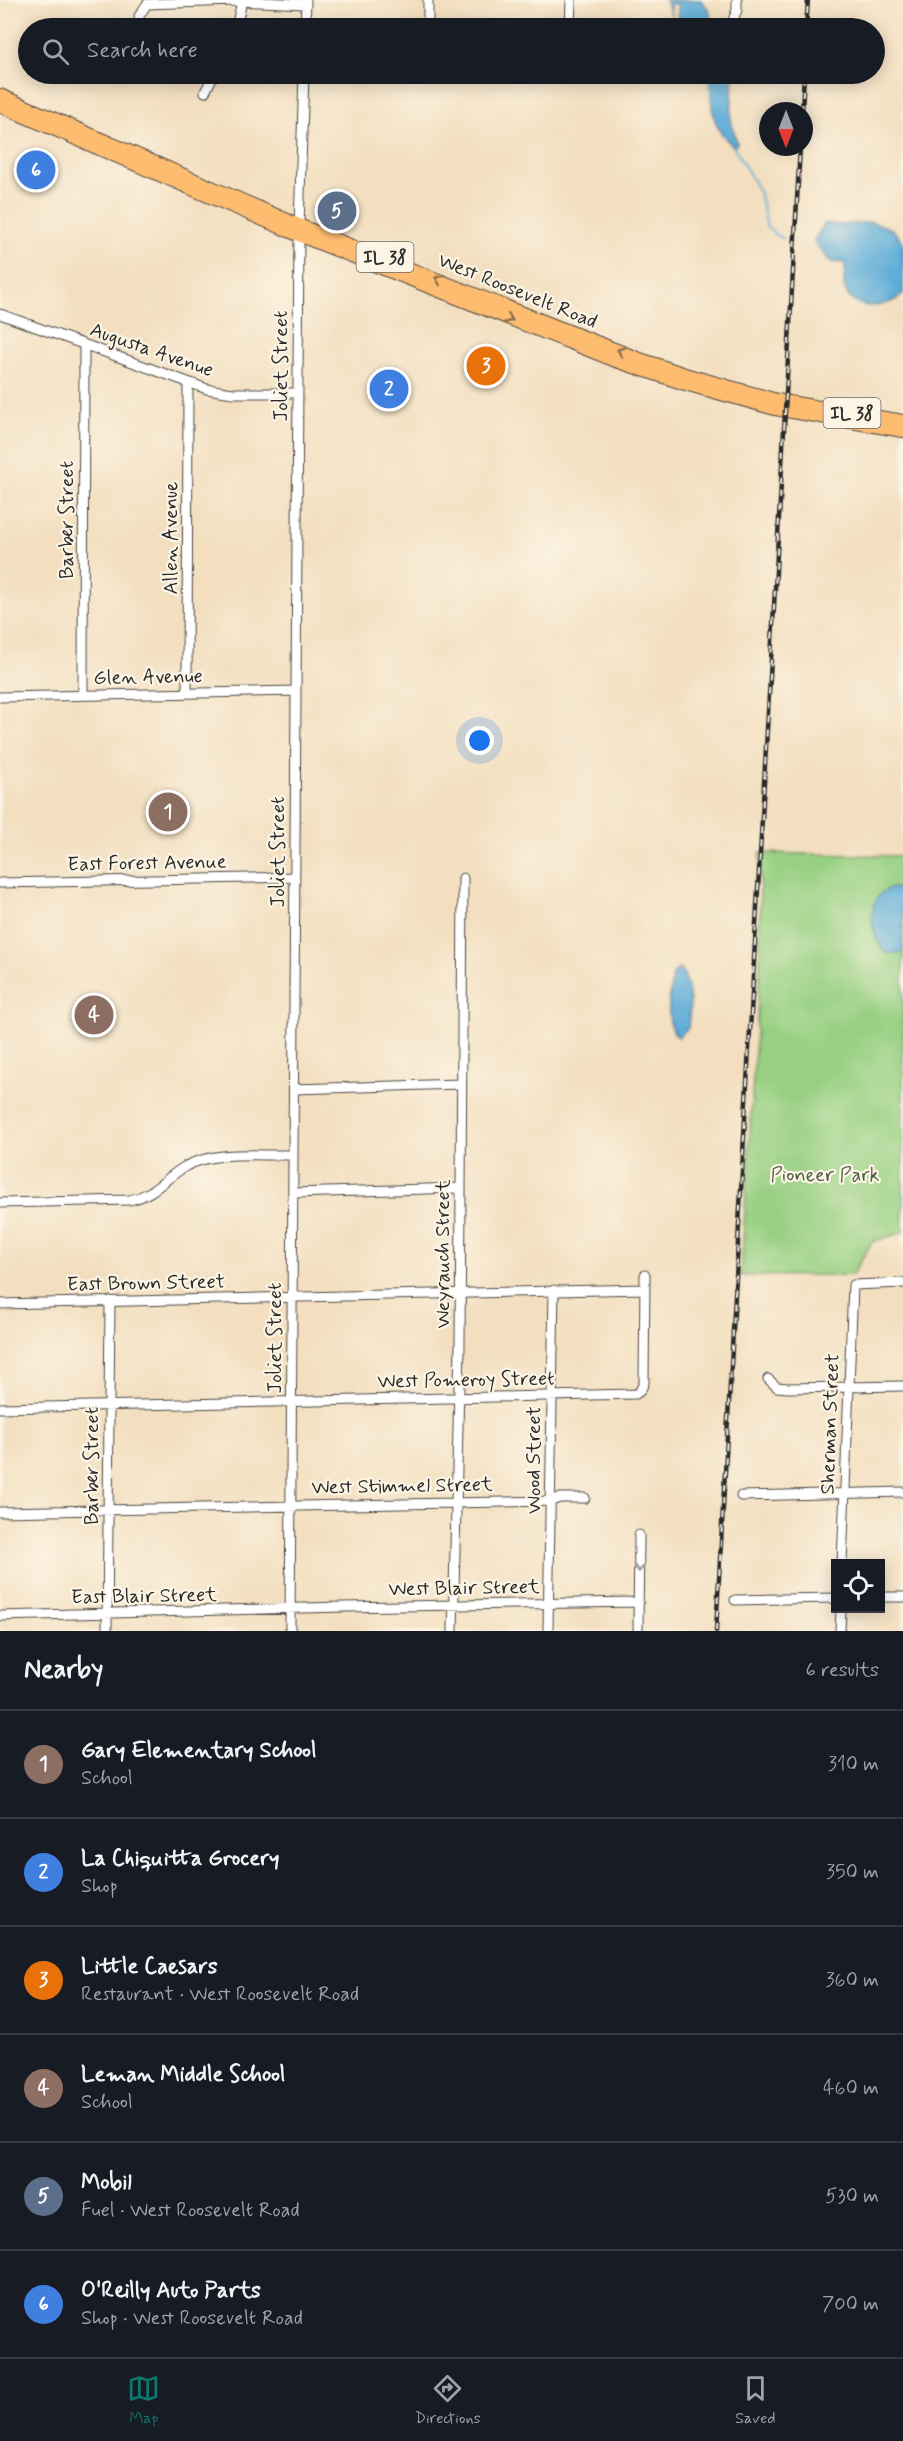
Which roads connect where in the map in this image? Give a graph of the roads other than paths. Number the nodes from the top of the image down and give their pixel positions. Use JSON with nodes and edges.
{"nodes":[{"id":1,"x":428,"y":0,"type":"edge"},
{"id":2,"x":571,"y":0,"type":"edge"},
{"id":3,"x":737,"y":0,"type":"edge"},
{"id":4,"x":242,"y":1,"type":"edge"},
{"id":5,"x":306,"y":2,"type":"edge"},
{"id":6,"x":139,"y":18,"type":"edge"},
{"id":7,"x":238,"y":18,"type":"edge"},
{"id":8,"x":305,"y":18,"type":"edge"},
{"id":9,"x":428,"y":18,"type":"edge"},
{"id":10,"x":570,"y":18,"type":"edge"},
{"id":11,"x":734,"y":18,"type":"edge"},
{"id":12,"x":209,"y":84,"type":"edge"},
{"id":13,"x":304,"y":84,"type":"edge"},
{"id":14,"x":205,"y":92,"type":"dead end"},
{"id":15,"x":0,"y":95,"type":"edge"},
{"id":16,"x":0,"y":106,"type":"edge"},
{"id":17,"x":298,"y":230,"type":"junction"},
{"id":18,"x":0,"y":314,"type":"edge"},
{"id":19,"x":84,"y":345,"type":"junction"},
{"id":20,"x":188,"y":383,"type":"junction"},
{"id":21,"x":298,"y":393,"type":"junction"},
{"id":22,"x":903,"y":421,"type":"edge"},
{"id":23,"x":903,"y":431,"type":"edge"},
{"id":24,"x":297,"y":691,"type":"junction"},
{"id":25,"x":187,"y":693,"type":"junction"},
{"id":26,"x":83,"y":695,"type":"junction"},
{"id":27,"x":0,"y":697,"type":"edge"},
{"id":28,"x":294,"y":878,"type":"junction"},
{"id":29,"x":463,"y":878,"type":"dead end"},
{"id":30,"x":0,"y":883,"type":"edge"},
{"id":31,"x":461,"y":1084,"type":"junction"},
{"id":32,"x":294,"y":1089,"type":"junction"},
{"id":33,"x":293,"y":1155,"type":"junction"},
{"id":34,"x":460,"y":1188,"type":"junction"},
{"id":35,"x":293,"y":1193,"type":"junction"},
{"id":36,"x":0,"y":1203,"type":"edge"},
{"id":37,"x":645,"y":1275,"type":"dead end"},
{"id":38,"x":903,"y":1283,"type":"edge"},
{"id":39,"x":645,"y":1288,"type":"junction"},
{"id":40,"x":554,"y":1290,"type":"junction"},
{"id":41,"x":459,"y":1293,"type":"junction"},
{"id":42,"x":292,"y":1297,"type":"junction"},
{"id":43,"x":110,"y":1301,"type":"junction"},
{"id":44,"x":0,"y":1304,"type":"edge"},
{"id":45,"x":768,"y":1379,"type":"dead end"},
{"id":46,"x":903,"y":1386,"type":"edge"},
{"id":47,"x":849,"y":1388,"type":"junction"},
{"id":48,"x":551,"y":1396,"type":"junction"},
{"id":49,"x":458,"y":1398,"type":"junction"},
{"id":50,"x":291,"y":1401,"type":"junction"},
{"id":51,"x":110,"y":1406,"type":"junction"},
{"id":52,"x":0,"y":1408,"type":"edge"},
{"id":53,"x":903,"y":1492,"type":"edge"},
{"id":54,"x":845,"y":1494,"type":"junction"},
{"id":55,"x":741,"y":1496,"type":"dead end"},
{"id":56,"x":585,"y":1498,"type":"dead end"},
{"id":57,"x":551,"y":1501,"type":"junction"},
{"id":58,"x":456,"y":1502,"type":"junction"},
{"id":59,"x":291,"y":1506,"type":"junction"},
{"id":60,"x":109,"y":1510,"type":"junction"},
{"id":61,"x":0,"y":1512,"type":"edge"},
{"id":62,"x":639,"y":1535,"type":"dead end"},
{"id":63,"x":842,"y":1559,"type":"edge"},
{"id":64,"x":885,"y":1597,"type":"edge"},
{"id":65,"x":903,"y":1597,"type":"edge"},
{"id":66,"x":831,"y":1598,"type":"edge"},
{"id":67,"x":735,"y":1600,"type":"dead end"},
{"id":68,"x":638,"y":1602,"type":"junction"},
{"id":69,"x":549,"y":1604,"type":"junction"},
{"id":70,"x":454,"y":1606,"type":"junction"},
{"id":71,"x":290,"y":1610,"type":"junction"},
{"id":72,"x":841,"y":1613,"type":"edge"},
{"id":73,"x":108,"y":1614,"type":"junction"},
{"id":74,"x":0,"y":1617,"type":"edge"},
{"id":75,"x":107,"y":1631,"type":"edge"},
{"id":76,"x":290,"y":1631,"type":"edge"},
{"id":77,"x":453,"y":1631,"type":"edge"},
{"id":78,"x":548,"y":1631,"type":"edge"},
{"id":79,"x":638,"y":1631,"type":"edge"},
{"id":80,"x":840,"y":1631,"type":"edge"}],
"edges":[{"from":1,"to":9,"type":"street"},
{"from":2,"to":10,"type":"street"},
{"from":3,"to":11,"type":"street"},
{"from":4,"to":5,"type":"street"},
{"from":4,"to":6,"type":"street"},
{"from":4,"to":7,"type":"street"},
{"from":5,"to":8,"type":"street"},
{"from":12,"to":14,"type":"street"},
{"from":13,"to":17,"type":"street","name":"Joliet Street"},
{"from":15,"to":17,"type":"main road","name":"West Roosevelt Road","number":"IL 38"},
{"from":16,"to":17,"type":"main road","name":"West Roosevelt Road","number":"IL 38"},
{"from":17,"to":21,"type":"street","name":"Joliet Street"},
{"from":22,"to":17,"type":"main road","name":"West Roosevelt Road","number":"IL 38","one_way":true},
{"from":17,"to":23,"type":"main road","name":"West Roosevelt Road","number":"IL 38","one_way":true},
{"from":18,"to":19,"type":"street","name":"Augusta Avenue"},
{"from":19,"to":20,"type":"street","name":"Augusta Avenue"},
{"from":19,"to":26,"type":"street","name":"Barber Street"},
{"from":20,"to":21,"type":"street","name":"Augusta Avenue"},
{"from":20,"to":25,"type":"street","name":"Allen Avenue"},
{"from":21,"to":24,"type":"street","name":"Joliet Street"},
{"from":24,"to":25,"type":"street","name":"Glen Avenue"},
{"from":24,"to":28,"type":"street","name":"Joliet Street"},
{"from":25,"to":26,"type":"street","name":"Glen Avenue"},
{"from":26,"to":27,"type":"street","name":"Glen Avenue"},
{"from":28,"to":30,"type":"street","name":"East Forest Avenue"},
{"from":28,"to":32,"type":"street","name":"Joliet Street"},
{"from":29,"to":31,"type":"street","name":"Weyrauch Street"},
{"from":31,"to":32,"type":"street"},
{"from":31,"to":34,"type":"street","name":"Weyrauch Street"},
{"from":32,"to":33,"type":"street","name":"Joliet Street"},
{"from":33,"to":35,"type":"street","name":"Joliet Street"},
{"from":33,"to":36,"type":"street"},
{"from":34,"to":35,"type":"street"},
{"from":34,"to":41,"type":"street","name":"Weyrauch Street"},
{"from":35,"to":42,"type":"street","name":"Joliet Street"},
{"from":37,"to":39,"type":"street"},
{"from":38,"to":47,"type":"street","name":"Sherman Street"},
{"from":39,"to":40,"type":"street","name":"East Brown Street"},
{"from":39,"to":48,"type":"street","name":"West Pomeroy Street"},
{"from":40,"to":41,"type":"street","name":"East Brown Street"},
{"from":40,"to":48,"type":"street","name":"Wood Street"},
{"from":41,"to":42,"type":"street","name":"East Brown Street"},
{"from":41,"to":49,"type":"street","name":"Weyrauch Street"},
{"from":42,"to":43,"type":"street","name":"East Brown Street"},
{"from":42,"to":50,"type":"street","name":"Joliet Street"},
{"from":43,"to":44,"type":"street","name":"East Brown Street"},
{"from":43,"to":51,"type":"street","name":"Barber Street"},
{"from":45,"to":47,"type":"street"},
{"from":46,"to":47,"type":"street"},
{"from":47,"to":54,"type":"street","name":"Sherman Street"},
{"from":48,"to":49,"type":"street","name":"West Pomeroy Street"},
{"from":48,"to":57,"type":"street","name":"Wood Street"},
{"from":49,"to":50,"type":"street","name":"West Pomeroy Street"},
{"from":49,"to":58,"type":"street","name":"Weyrauch Street"},
{"from":50,"to":51,"type":"street","name":"West Pomeroy Street"},
{"from":50,"to":59,"type":"street","name":"Joliet Street"},
{"from":51,"to":52,"type":"street","name":"West Pomeroy Street"},
{"from":51,"to":60,"type":"street","name":"Barber Street"},
{"from":53,"to":54,"type":"street"},
{"from":54,"to":55,"type":"street"},
{"from":54,"to":63,"type":"street","name":"Sherman Street"},
{"from":56,"to":57,"type":"street","name":"West Stimmel Street"},
{"from":57,"to":58,"type":"street","name":"West Stimmel Street"},
{"from":57,"to":69,"type":"street","name":"Wood Street"},
{"from":58,"to":59,"type":"street","name":"West Stimmel Street"},
{"from":58,"to":70,"type":"street","name":"Weyrauch Street"},
{"from":59,"to":60,"type":"street","name":"West Stimmel Street"},
{"from":59,"to":71,"type":"street","name":"Joliet Street"},
{"from":60,"to":61,"type":"street","name":"West Stimmel Street"},
{"from":60,"to":73,"type":"street","name":"Barber Street"},
{"from":62,"to":68,"type":"street","one_way":true},
{"from":64,"to":65,"type":"street"},
{"from":66,"to":67,"type":"street"},
{"from":68,"to":69,"type":"street","name":"West Blair Street"},
{"from":68,"to":79,"type":"street"},
{"from":69,"to":70,"type":"street","name":"West Blair Street"},
{"from":69,"to":78,"type":"street","name":"Wood Street"},
{"from":70,"to":71,"type":"street","name":"West Blair Street"},
{"from":70,"to":77,"type":"street","name":"Weyrauch Street"},
{"from":71,"to":73,"type":"street","name":"East Blair Street"},
{"from":71,"to":76,"type":"street","name":"Joliet Street"},
{"from":72,"to":80,"type":"street"},
{"from":73,"to":74,"type":"street","name":"East Blair Street"},
{"from":73,"to":75,"type":"street","name":"Barber Street"}]}
